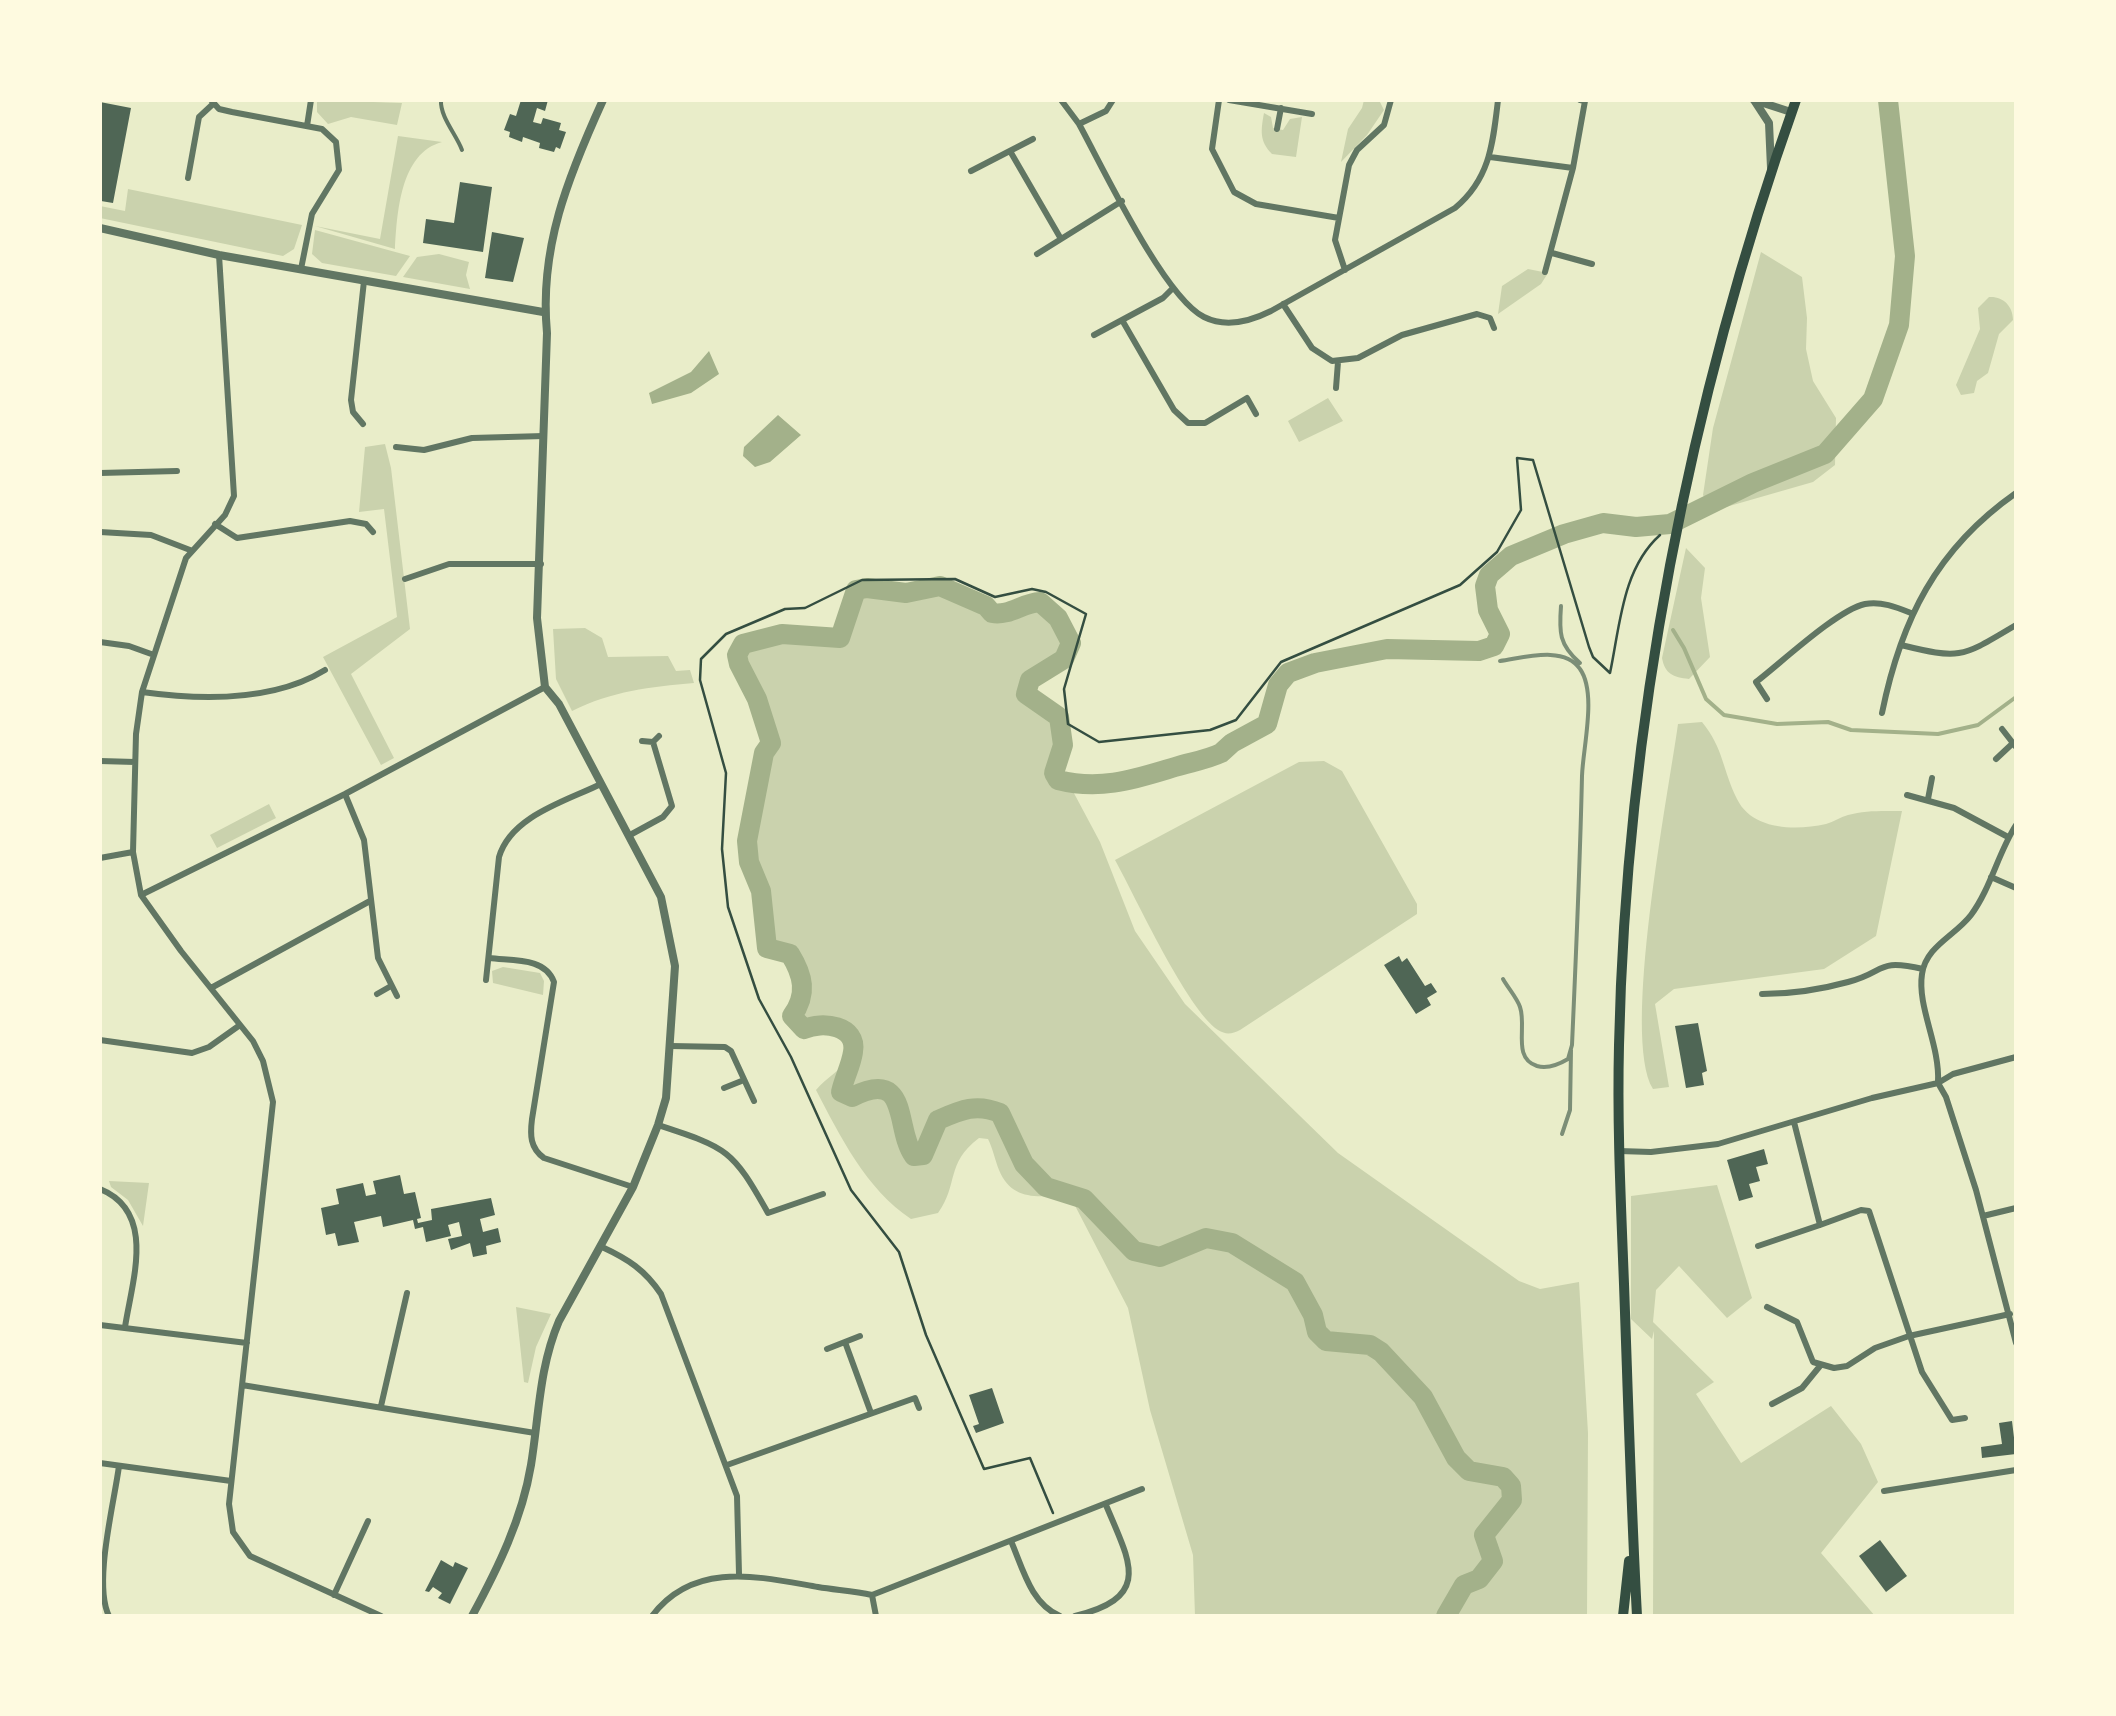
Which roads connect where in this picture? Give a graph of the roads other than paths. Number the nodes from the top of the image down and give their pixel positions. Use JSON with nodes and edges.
{"nodes":[{"id":1,"x":311,"y":100,"type":"edge"},
{"id":2,"x":440,"y":100,"type":"edge"},
{"id":3,"x":602,"y":100,"type":"edge"},
{"id":4,"x":1061,"y":100,"type":"edge"},
{"id":5,"x":1112,"y":100,"type":"edge"},
{"id":6,"x":1219,"y":100,"type":"edge"},
{"id":7,"x":1228,"y":100,"type":"edge"},
{"id":8,"x":1391,"y":100,"type":"edge"},
{"id":9,"x":1498,"y":100,"type":"edge"},
{"id":10,"x":1584,"y":100,"type":"edge"},
{"id":11,"x":1754,"y":100,"type":"edge"},
{"id":12,"x":1796,"y":100,"type":"edge"},
{"id":13,"x":212,"y":102,"type":"edge"},
{"id":14,"x":1281,"y":108,"type":"junction"},
{"id":15,"x":1791,"y":112,"type":"junction"},
{"id":16,"x":1312,"y":114,"type":"dead end"},
{"id":17,"x":1079,"y":124,"type":"junction"},
{"id":18,"x":307,"y":126,"type":"junction"},
{"id":19,"x":1277,"y":129,"type":"dead end"},
{"id":20,"x":1033,"y":139,"type":"dead end"},
{"id":21,"x":462,"y":150,"type":"dead end"},
{"id":22,"x":1010,"y":151,"type":"junction"},
{"id":23,"x":1490,"y":157,"type":"junction"},
{"id":24,"x":1573,"y":168,"type":"junction"},
{"id":25,"x":971,"y":171,"type":"dead end"},
{"id":26,"x":1771,"y":172,"type":"junction"},
{"id":27,"x":188,"y":178,"type":"dead end"},
{"id":28,"x":1122,"y":201,"type":"junction"},
{"id":29,"x":1338,"y":218,"type":"junction"},
{"id":30,"x":100,"y":228,"type":"edge"},
{"id":31,"x":1061,"y":239,"type":"junction"},
{"id":32,"x":1552,"y":253,"type":"junction"},
{"id":33,"x":219,"y":254,"type":"junction"},
{"id":34,"x":1036,"y":254,"type":"dead end"},
{"id":35,"x":1592,"y":264,"type":"dead end"},
{"id":36,"x":301,"y":269,"type":"junction"},
{"id":37,"x":1345,"y":270,"type":"junction"},
{"id":38,"x":1545,"y":272,"type":"dead end"},
{"id":39,"x":364,"y":281,"type":"junction"},
{"id":40,"x":1172,"y":289,"type":"junction"},
{"id":41,"x":1283,"y":304,"type":"junction"},
{"id":42,"x":543,"y":312,"type":"junction"},
{"id":43,"x":1122,"y":320,"type":"junction"},
{"id":44,"x":1494,"y":328,"type":"dead end"},
{"id":45,"x":1094,"y":335,"type":"dead end"},
{"id":46,"x":1338,"y":362,"type":"junction"},
{"id":47,"x":1336,"y":388,"type":"dead end"},
{"id":48,"x":1256,"y":414,"type":"dead end"},
{"id":49,"x":362,"y":424,"type":"dead end"},
{"id":50,"x":544,"y":436,"type":"junction"},
{"id":51,"x":396,"y":447,"type":"dead end"},
{"id":52,"x":178,"y":471,"type":"dead end"},
{"id":53,"x":100,"y":472,"type":"edge"},
{"id":54,"x":2016,"y":493,"type":"edge"},
{"id":55,"x":216,"y":524,"type":"junction"},
{"id":56,"x":100,"y":532,"type":"edge"},
{"id":57,"x":373,"y":532,"type":"dead end"},
{"id":58,"x":190,"y":550,"type":"junction"},
{"id":59,"x":541,"y":564,"type":"junction"},
{"id":60,"x":406,"y":579,"type":"dead end"},
{"id":61,"x":1911,"y":613,"type":"junction"},
{"id":62,"x":2016,"y":625,"type":"edge"},
{"id":63,"x":100,"y":642,"type":"edge"},
{"id":64,"x":1900,"y":645,"type":"junction"},
{"id":65,"x":154,"y":655,"type":"junction"},
{"id":66,"x":325,"y":670,"type":"dead end"},
{"id":67,"x":545,"y":687,"type":"junction"},
{"id":68,"x":142,"y":692,"type":"junction"},
{"id":69,"x":1767,"y":699,"type":"dead end"},
{"id":70,"x":1882,"y":713,"type":"dead end"},
{"id":71,"x":2002,"y":730,"type":"dead end"},
{"id":72,"x":642,"y":741,"type":"dead end"},
{"id":73,"x":2014,"y":746,"type":"edge"},
{"id":74,"x":1996,"y":759,"type":"dead end"},
{"id":75,"x":100,"y":761,"type":"edge"},
{"id":76,"x":135,"y":762,"type":"junction"},
{"id":77,"x":1932,"y":778,"type":"dead end"},
{"id":78,"x":601,"y":784,"type":"junction"},
{"id":79,"x":345,"y":794,"type":"junction"},
{"id":80,"x":1907,"y":795,"type":"dead end"},
{"id":81,"x":1928,"y":799,"type":"junction"},
{"id":82,"x":2016,"y":824,"type":"edge"},
{"id":83,"x":630,"y":835,"type":"junction"},
{"id":84,"x":2008,"y":836,"type":"junction"},
{"id":85,"x":133,"y":852,"type":"junction"},
{"id":86,"x":100,"y":858,"type":"edge"},
{"id":87,"x":1991,"y":877,"type":"junction"},
{"id":88,"x":2016,"y":888,"type":"edge"},
{"id":89,"x":141,"y":895,"type":"junction"},
{"id":90,"x":370,"y":902,"type":"junction"},
{"id":91,"x":489,"y":958,"type":"junction"},
{"id":92,"x":1923,"y":969,"type":"junction"},
{"id":93,"x":486,"y":980,"type":"dead end"},
{"id":94,"x":391,"y":986,"type":"junction"},
{"id":95,"x":210,"y":988,"type":"junction"},
{"id":96,"x":377,"y":994,"type":"dead end"},
{"id":97,"x":1762,"y":994,"type":"dead end"},
{"id":98,"x":397,"y":996,"type":"dead end"},
{"id":99,"x":240,"y":1025,"type":"junction"},
{"id":100,"x":100,"y":1040,"type":"edge"},
{"id":101,"x":671,"y":1046,"type":"junction"},
{"id":102,"x":2016,"y":1057,"type":"edge"},
{"id":103,"x":744,"y":1080,"type":"junction"},
{"id":104,"x":1938,"y":1083,"type":"junction"},
{"id":105,"x":724,"y":1088,"type":"dead end"},
{"id":106,"x":754,"y":1101,"type":"dead end"},
{"id":107,"x":1794,"y":1122,"type":"junction"},
{"id":108,"x":658,"y":1125,"type":"junction"},
{"id":109,"x":1620,"y":1152,"type":"junction"},
{"id":110,"x":633,"y":1187,"type":"junction"},
{"id":111,"x":100,"y":1189,"type":"edge"},
{"id":112,"x":824,"y":1194,"type":"dead end"},
{"id":113,"x":2016,"y":1208,"type":"edge"},
{"id":114,"x":1983,"y":1216,"type":"junction"},
{"id":115,"x":1820,"y":1225,"type":"junction"},
{"id":116,"x":602,"y":1246,"type":"junction"},
{"id":117,"x":1758,"y":1246,"type":"dead end"},
{"id":118,"x":407,"y":1293,"type":"dead end"},
{"id":119,"x":1767,"y":1307,"type":"dead end"},
{"id":120,"x":2011,"y":1308,"type":"edge"},
{"id":121,"x":100,"y":1324,"type":"edge"},
{"id":122,"x":125,"y":1328,"type":"junction"},
{"id":123,"x":860,"y":1336,"type":"dead end"},
{"id":124,"x":1909,"y":1336,"type":"junction"},
{"id":125,"x":846,"y":1342,"type":"junction"},
{"id":126,"x":247,"y":1343,"type":"junction"},
{"id":127,"x":2016,"y":1343,"type":"edge"},
{"id":128,"x":827,"y":1349,"type":"dead end"},
{"id":129,"x":1820,"y":1366,"type":"junction"},
{"id":130,"x":242,"y":1385,"type":"junction"},
{"id":131,"x":1772,"y":1404,"type":"dead end"},
{"id":132,"x":381,"y":1406,"type":"junction"},
{"id":133,"x":919,"y":1408,"type":"dead end"},
{"id":134,"x":871,"y":1413,"type":"junction"},
{"id":135,"x":1965,"y":1418,"type":"dead end"},
{"id":136,"x":535,"y":1433,"type":"junction"},
{"id":137,"x":100,"y":1463,"type":"edge"},
{"id":138,"x":727,"y":1465,"type":"junction"},
{"id":139,"x":119,"y":1466,"type":"junction"},
{"id":140,"x":2016,"y":1470,"type":"edge"},
{"id":141,"x":231,"y":1481,"type":"junction"},
{"id":142,"x":1142,"y":1489,"type":"dead end"},
{"id":143,"x":1884,"y":1492,"type":"dead end"},
{"id":144,"x":1106,"y":1505,"type":"junction"},
{"id":145,"x":368,"y":1521,"type":"dead end"},
{"id":146,"x":1632,"y":1530,"type":"junction"},
{"id":147,"x":1011,"y":1541,"type":"junction"},
{"id":148,"x":739,"y":1574,"type":"junction"},
{"id":149,"x":334,"y":1595,"type":"junction"},
{"id":150,"x":872,"y":1595,"type":"junction"},
{"id":151,"x":1098,"y":1613,"type":"edge"},
{"id":152,"x":109,"y":1616,"type":"edge"},
{"id":153,"x":381,"y":1616,"type":"edge"},
{"id":154,"x":472,"y":1616,"type":"edge"},
{"id":155,"x":652,"y":1616,"type":"edge"},
{"id":156,"x":876,"y":1616,"type":"edge"},
{"id":157,"x":1060,"y":1616,"type":"edge"},
{"id":158,"x":1076,"y":1616,"type":"edge"},
{"id":159,"x":1623,"y":1616,"type":"edge"},
{"id":160,"x":1636,"y":1616,"type":"edge"}],
"edges":[{"from":1,"to":18,"type":"street"},
{"from":2,"to":21,"type":"lane"},
{"from":3,"to":42,"type":"street"},
{"from":4,"to":17,"type":"street"},
{"from":5,"to":17,"type":"street"},
{"from":6,"to":29,"type":"street"},
{"from":7,"to":14,"type":"street"},
{"from":8,"to":29,"type":"street"},
{"from":9,"to":23,"type":"street"},
{"from":10,"to":24,"type":"street"},
{"from":11,"to":15,"type":"street"},
{"from":11,"to":26,"type":"street"},
{"from":12,"to":15,"type":"main road"},
{"from":13,"to":18,"type":"street"},
{"from":13,"to":27,"type":"street"},
{"from":14,"to":16,"type":"street"},
{"from":14,"to":19,"type":"street"},
{"from":15,"to":26,"type":"main road"},
{"from":17,"to":28,"type":"street"},
{"from":18,"to":36,"type":"street"},
{"from":20,"to":22,"type":"street"},
{"from":22,"to":25,"type":"street"},
{"from":22,"to":31,"type":"street"},
{"from":23,"to":24,"type":"street"},
{"from":23,"to":37,"type":"street"},
{"from":24,"to":32,"type":"street"},
{"from":26,"to":109,"type":"main road"},
{"from":28,"to":31,"type":"street"},
{"from":28,"to":40,"type":"street"},
{"from":29,"to":37,"type":"street"},
{"from":30,"to":33,"type":"street"},
{"from":31,"to":34,"type":"street"},
{"from":32,"to":35,"type":"street"},
{"from":32,"to":38,"type":"street"},
{"from":33,"to":36,"type":"street"},
{"from":33,"to":55,"type":"street"},
{"from":36,"to":39,"type":"street"},
{"from":37,"to":41,"type":"street"},
{"from":39,"to":42,"type":"street"},
{"from":39,"to":49,"type":"street"},
{"from":40,"to":41,"type":"street"},
{"from":40,"to":43,"type":"street"},
{"from":41,"to":46,"type":"street"},
{"from":42,"to":50,"type":"street"},
{"from":43,"to":45,"type":"street"},
{"from":43,"to":48,"type":"street"},
{"from":44,"to":46,"type":"street"},
{"from":46,"to":47,"type":"street"},
{"from":50,"to":51,"type":"street"},
{"from":50,"to":59,"type":"street"},
{"from":52,"to":53,"type":"street"},
{"from":54,"to":61,"type":"street"},
{"from":55,"to":57,"type":"street"},
{"from":55,"to":58,"type":"street"},
{"from":56,"to":58,"type":"street"},
{"from":58,"to":65,"type":"street"},
{"from":59,"to":60,"type":"street"},
{"from":59,"to":67,"type":"street"},
{"from":61,"to":64,"type":"street"},
{"from":61,"to":69,"type":"street"},
{"from":62,"to":64,"type":"street"},
{"from":63,"to":65,"type":"street"},
{"from":64,"to":70,"type":"street"},
{"from":65,"to":68,"type":"street"},
{"from":66,"to":68,"type":"street"},
{"from":67,"to":78,"type":"street"},
{"from":67,"to":79,"type":"street"},
{"from":68,"to":76,"type":"street"},
{"from":71,"to":73,"type":"street"},
{"from":72,"to":83,"type":"street"},
{"from":73,"to":74,"type":"street"},
{"from":75,"to":76,"type":"street"},
{"from":76,"to":85,"type":"street"},
{"from":77,"to":81,"type":"street"},
{"from":78,"to":83,"type":"street"},
{"from":78,"to":91,"type":"street"},
{"from":79,"to":89,"type":"street"},
{"from":79,"to":90,"type":"street"},
{"from":80,"to":81,"type":"street"},
{"from":81,"to":84,"type":"street"},
{"from":82,"to":84,"type":"street"},
{"from":83,"to":101,"type":"street"},
{"from":84,"to":87,"type":"street"},
{"from":85,"to":86,"type":"street"},
{"from":85,"to":89,"type":"street"},
{"from":87,"to":88,"type":"street"},
{"from":87,"to":92,"type":"street"},
{"from":89,"to":95,"type":"street"},
{"from":90,"to":94,"type":"street"},
{"from":90,"to":95,"type":"street"},
{"from":91,"to":93,"type":"street"},
{"from":91,"to":110,"type":"street"},
{"from":92,"to":97,"type":"street"},
{"from":92,"to":104,"type":"street"},
{"from":94,"to":96,"type":"street"},
{"from":94,"to":98,"type":"street"},
{"from":95,"to":99,"type":"street"},
{"from":99,"to":100,"type":"street"},
{"from":99,"to":126,"type":"street"},
{"from":101,"to":103,"type":"street"},
{"from":101,"to":108,"type":"street"},
{"from":102,"to":104,"type":"street"},
{"from":103,"to":105,"type":"street"},
{"from":103,"to":106,"type":"street"},
{"from":104,"to":107,"type":"street"},
{"from":104,"to":114,"type":"street"},
{"from":107,"to":109,"type":"street"},
{"from":107,"to":115,"type":"street"},
{"from":108,"to":110,"type":"street"},
{"from":108,"to":112,"type":"street"},
{"from":109,"to":146,"type":"main road"},
{"from":110,"to":116,"type":"street"},
{"from":111,"to":122,"type":"street"},
{"from":113,"to":114,"type":"street"},
{"from":114,"to":120,"type":"street"},
{"from":115,"to":117,"type":"street"},
{"from":115,"to":124,"type":"street"},
{"from":116,"to":136,"type":"street"},
{"from":116,"to":138,"type":"street"},
{"from":118,"to":132,"type":"street"},
{"from":119,"to":129,"type":"street"},
{"from":120,"to":124,"type":"street"},
{"from":120,"to":127,"type":"street"},
{"from":121,"to":122,"type":"street"},
{"from":122,"to":126,"type":"street"},
{"from":123,"to":125,"type":"street"},
{"from":124,"to":129,"type":"street"},
{"from":124,"to":135,"type":"street"},
{"from":125,"to":128,"type":"street"},
{"from":125,"to":134,"type":"street"},
{"from":126,"to":130,"type":"street"},
{"from":129,"to":131,"type":"street"},
{"from":130,"to":132,"type":"street"},
{"from":130,"to":141,"type":"street"},
{"from":132,"to":136,"type":"street"},
{"from":133,"to":134,"type":"street"},
{"from":134,"to":138,"type":"street"},
{"from":136,"to":154,"type":"street"},
{"from":137,"to":139,"type":"street"},
{"from":138,"to":148,"type":"street"},
{"from":139,"to":141,"type":"street"},
{"from":139,"to":152,"type":"street"},
{"from":140,"to":143,"type":"street"},
{"from":141,"to":149,"type":"street"},
{"from":142,"to":144,"type":"street"},
{"from":144,"to":147,"type":"street"},
{"from":144,"to":151,"type":"street"},
{"from":145,"to":149,"type":"street"},
{"from":146,"to":159,"type":"main road"},
{"from":146,"to":160,"type":"main road"},
{"from":147,"to":150,"type":"street"},
{"from":147,"to":157,"type":"street"},
{"from":148,"to":150,"type":"street"},
{"from":148,"to":155,"type":"street"},
{"from":149,"to":153,"type":"street"},
{"from":150,"to":156,"type":"street"},
{"from":151,"to":158,"type":"street"}]}
